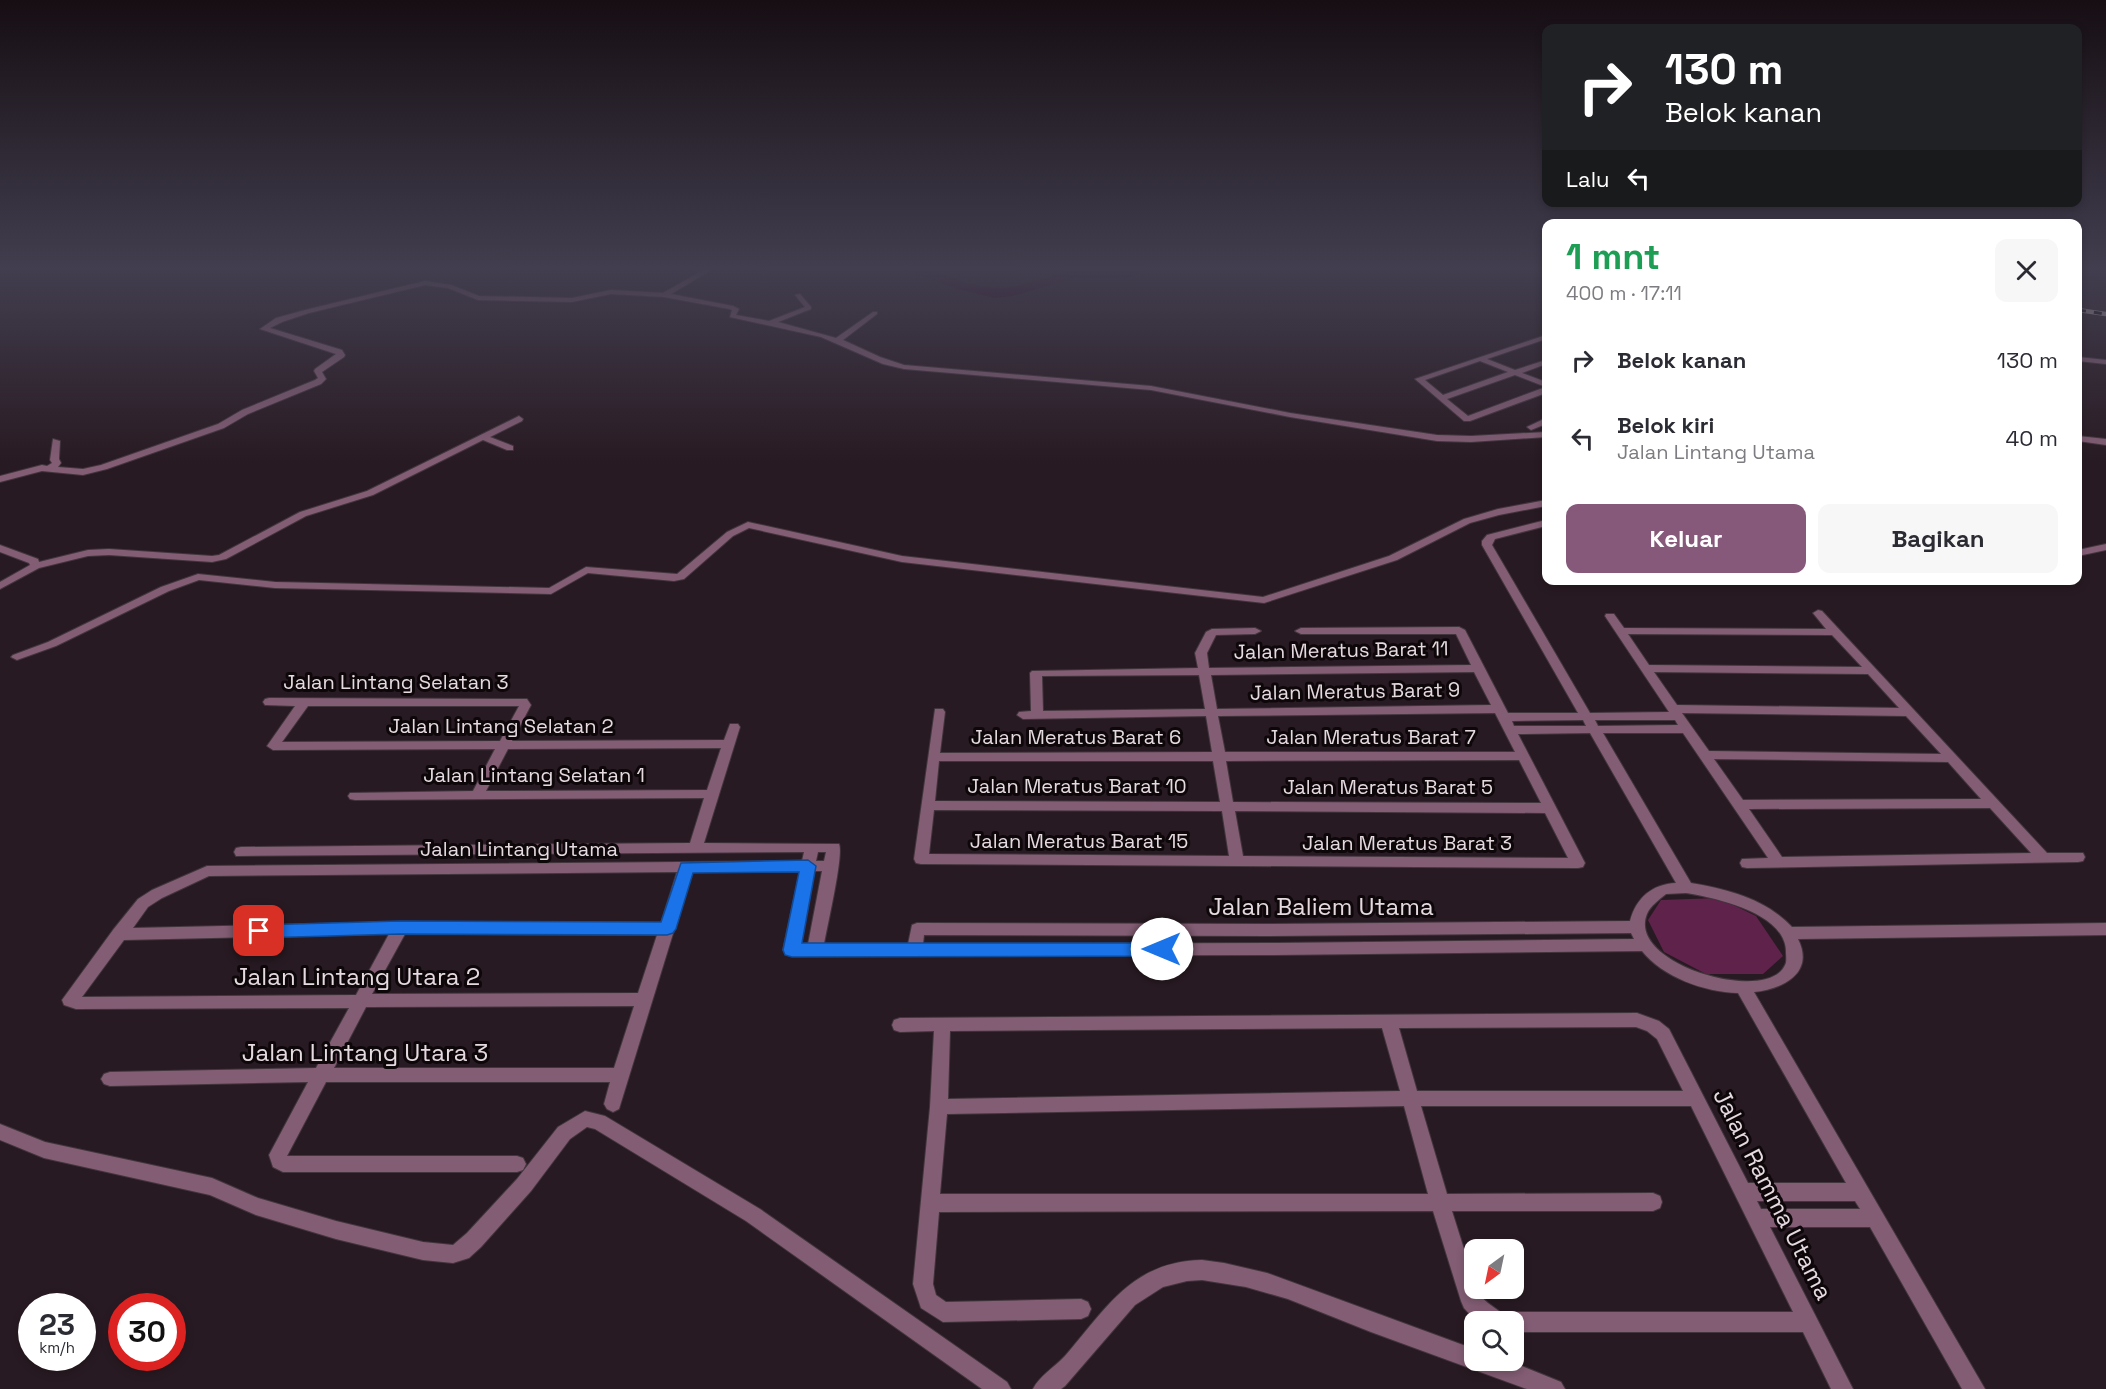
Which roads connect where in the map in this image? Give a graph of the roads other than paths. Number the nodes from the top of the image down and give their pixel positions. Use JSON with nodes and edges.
{"nodes":[{"id":1,"x":276,"y":333,"type":"edge"},
{"id":2,"x":812,"y":333,"type":"edge"},
{"id":3,"x":848,"y":333,"type":"edge"},
{"id":4,"x":1542,"y":338,"type":"edge"},
{"id":5,"x":838,"y":340,"type":"junction"},
{"id":6,"x":1480,"y":359,"type":"junction"},
{"id":7,"x":2082,"y":359,"type":"edge"},
{"id":8,"x":2106,"y":362,"type":"edge"},
{"id":9,"x":1542,"y":363,"type":"edge"},
{"id":10,"x":1516,"y":373,"type":"junction"},
{"id":11,"x":1542,"y":386,"type":"edge"},
{"id":12,"x":1542,"y":390,"type":"edge"},
{"id":13,"x":1441,"y":398,"type":"junction"},
{"id":14,"x":519,"y":419,"type":"dead end"},
{"id":15,"x":1542,"y":423,"type":"edge"},
{"id":16,"x":1531,"y":427,"type":"dead end"},
{"id":17,"x":1542,"y":435,"type":"edge"},
{"id":18,"x":485,"y":438,"type":"junction"},
{"id":19,"x":2082,"y":439,"type":"edge"},
{"id":20,"x":56,"y":441,"type":"dead end"},
{"id":21,"x":2106,"y":442,"type":"edge"},
{"id":22,"x":510,"y":448,"type":"dead end"},
{"id":23,"x":50,"y":468,"type":"junction"},
{"id":24,"x":0,"y":479,"type":"edge"},
{"id":25,"x":1542,"y":504,"type":"edge"},
{"id":26,"x":1542,"y":524,"type":"edge"},
{"id":27,"x":2106,"y":547,"type":"edge"},
{"id":28,"x":0,"y":548,"type":"edge"},
{"id":29,"x":2082,"y":552,"type":"edge"},
{"id":30,"x":212,"y":559,"type":"junction"},
{"id":31,"x":35,"y":566,"type":"junction"},
{"id":32,"x":198,"y":577,"type":"junction"},
{"id":33,"x":0,"y":586,"type":"edge"},
{"id":34,"x":1818,"y":613,"type":"dead end"},
{"id":35,"x":1610,"y":616,"type":"dead end"},
{"id":36,"x":1255,"y":631,"type":"dead end"},
{"id":37,"x":1301,"y":631,"type":"dead end"},
{"id":38,"x":1621,"y":631,"type":"junction"},
{"id":39,"x":1835,"y":632,"type":"junction"},
{"id":40,"x":17,"y":657,"type":"dead end"},
{"id":41,"x":1479,"y":668,"type":"junction"},
{"id":42,"x":1646,"y":668,"type":"junction"},
{"id":43,"x":1204,"y":671,"type":"junction"},
{"id":44,"x":1871,"y":671,"type":"junction"},
{"id":45,"x":269,"y":702,"type":"dead end"},
{"id":46,"x":304,"y":702,"type":"junction"},
{"id":47,"x":939,"y":712,"type":"dead end"},
{"id":48,"x":1211,"y":712,"type":"junction"},
{"id":49,"x":1676,"y":712,"type":"junction"},
{"id":50,"x":1909,"y":712,"type":"junction"},
{"id":51,"x":1037,"y":714,"type":"junction"},
{"id":52,"x":1023,"y":715,"type":"dead end"},
{"id":53,"x":1586,"y":716,"type":"junction"},
{"id":54,"x":1504,"y":719,"type":"junction"},
{"id":55,"x":734,"y":727,"type":"dead end"},
{"id":56,"x":1687,"y":729,"type":"junction"},
{"id":57,"x":1594,"y":730,"type":"junction"},
{"id":58,"x":729,"y":744,"type":"junction"},
{"id":59,"x":505,"y":745,"type":"junction"},
{"id":60,"x":1705,"y":754,"type":"junction"},
{"id":61,"x":1524,"y":756,"type":"junction"},
{"id":62,"x":933,"y":757,"type":"junction"},
{"id":63,"x":1219,"y":757,"type":"junction"},
{"id":64,"x":1951,"y":758,"type":"junction"},
{"id":65,"x":713,"y":794,"type":"junction"},
{"id":66,"x":477,"y":795,"type":"junction"},
{"id":67,"x":355,"y":796,"type":"dead end"},
{"id":68,"x":1993,"y":803,"type":"junction"},
{"id":69,"x":927,"y":805,"type":"junction"},
{"id":70,"x":1227,"y":806,"type":"junction"},
{"id":71,"x":1740,"y":806,"type":"junction"},
{"id":72,"x":1550,"y":808,"type":"junction"},
{"id":73,"x":812,"y":847,"type":"junction"},
{"id":74,"x":695,"y":848,"type":"junction"},
{"id":75,"x":436,"y":850,"type":"junction"},
{"id":76,"x":241,"y":852,"type":"dead end"},
{"id":77,"x":2078,"y":857,"type":"dead end"},
{"id":78,"x":2043,"y":858,"type":"junction"},
{"id":79,"x":1237,"y":861,"type":"junction"},
{"id":80,"x":1778,"y":862,"type":"junction"},
{"id":81,"x":1747,"y":863,"type":"dead end"},
{"id":82,"x":808,"y":866,"type":"junction"},
{"id":83,"x":831,"y":866,"type":"junction"},
{"id":84,"x":686,"y":867,"type":"junction"},
{"id":85,"x":425,"y":869,"type":"junction"},
{"id":86,"x":1686,"y":888,"type":"junction"},
{"id":87,"x":1637,"y":927,"type":"junction"},
{"id":88,"x":400,"y":928,"type":"junction"},
{"id":89,"x":667,"y":929,"type":"junction"},
{"id":90,"x":2106,"y":929,"type":"edge"},
{"id":91,"x":1789,"y":933,"type":"junction"},
{"id":92,"x":118,"y":934,"type":"junction"},
{"id":93,"x":1645,"y":945,"type":"junction"},
{"id":94,"x":815,"y":950,"type":"junction"},
{"id":95,"x":915,"y":950,"type":"junction"},
{"id":96,"x":1743,"y":988,"type":"junction"},
{"id":97,"x":363,"y":999,"type":"junction"},
{"id":98,"x":646,"y":999,"type":"junction"},
{"id":99,"x":1389,"y":1023,"type":"junction"},
{"id":100,"x":942,"y":1024,"type":"junction"},
{"id":101,"x":900,"y":1025,"type":"dead end"},
{"id":102,"x":321,"y":1075,"type":"junction"},
{"id":103,"x":620,"y":1075,"type":"junction"},
{"id":104,"x":110,"y":1079,"type":"dead end"},
{"id":105,"x":1412,"y":1098,"type":"junction"},
{"id":106,"x":1697,"y":1099,"type":"junction"},
{"id":107,"x":614,"y":1104,"type":"dead end"},
{"id":108,"x":939,"y":1107,"type":"junction"},
{"id":109,"x":0,"y":1132,"type":"edge"},
{"id":110,"x":517,"y":1164,"type":"dead end"},
{"id":111,"x":1744,"y":1192,"type":"junction"},
{"id":112,"x":1859,"y":1192,"type":"junction"},
{"id":113,"x":1653,"y":1202,"type":"dead end"},
{"id":114,"x":931,"y":1203,"type":"junction"},
{"id":115,"x":1440,"y":1203,"type":"junction"},
{"id":116,"x":1757,"y":1218,"type":"junction"},
{"id":117,"x":1874,"y":1218,"type":"junction"},
{"id":118,"x":1081,"y":1309,"type":"dead end"},
{"id":119,"x":1480,"y":1311,"type":"edge"},
{"id":120,"x":1524,"y":1322,"type":"edge"},
{"id":121,"x":1809,"y":1322,"type":"junction"},
{"id":122,"x":1464,"y":1355,"type":"edge"},
{"id":123,"x":1507,"y":1371,"type":"edge"},
{"id":124,"x":1000,"y":1389,"type":"edge"},
{"id":125,"x":1044,"y":1389,"type":"edge"},
{"id":126,"x":1554,"y":1389,"type":"edge"},
{"id":127,"x":1842,"y":1389,"type":"edge"},
{"id":128,"x":1974,"y":1389,"type":"edge"}],
"edges":[{"from":1,"to":23,"type":"street"},
{"from":2,"to":5,"type":"street"},
{"from":3,"to":5,"type":"street"},
{"from":4,"to":6,"type":"street"},
{"from":5,"to":17,"type":"street"},
{"from":6,"to":10,"type":"street"},
{"from":6,"to":13,"type":"street"},
{"from":7,"to":8,"type":"street"},
{"from":9,"to":10,"type":"street"},
{"from":10,"to":11,"type":"street"},
{"from":10,"to":13,"type":"street"},
{"from":12,"to":13,"type":"street"},
{"from":14,"to":18,"type":"street"},
{"from":15,"to":16,"type":"street"},
{"from":18,"to":22,"type":"street"},
{"from":18,"to":30,"type":"street"},
{"from":19,"to":21,"type":"street"},
{"from":20,"to":23,"type":"street"},
{"from":23,"to":24,"type":"street"},
{"from":25,"to":32,"type":"street"},
{"from":26,"to":53,"type":"street"},
{"from":27,"to":29,"type":"street"},
{"from":28,"to":31,"type":"street"},
{"from":30,"to":31,"type":"street"},
{"from":30,"to":32,"type":"street"},
{"from":31,"to":33,"type":"street"},
{"from":32,"to":40,"type":"street"},
{"from":34,"to":39,"type":"street"},
{"from":35,"to":38,"type":"street"},
{"from":36,"to":43,"type":"street"},
{"from":37,"to":41,"type":"street"},
{"from":38,"to":39,"type":"street"},
{"from":38,"to":42,"type":"street"},
{"from":39,"to":44,"type":"street"},
{"from":41,"to":43,"type":"street","name":"Jalan Meratus Barat 11"},
{"from":41,"to":54,"type":"street"},
{"from":42,"to":44,"type":"street"},
{"from":42,"to":49,"type":"street"},
{"from":43,"to":48,"type":"street"},
{"from":43,"to":51,"type":"street","name":"Jalan Meratus Barat 11"},
{"from":44,"to":50,"type":"street"},
{"from":45,"to":46,"type":"street","name":"Jalan Lintang Selatan 3"},
{"from":46,"to":59,"type":"street","name":"Jalan Lintang Selatan 3"},
{"from":46,"to":59,"type":"street","name":"Jalan Lintang Selatan 2"},
{"from":47,"to":62,"type":"street"},
{"from":48,"to":51,"type":"street","name":"Jalan Meratus Barat 9"},
{"from":48,"to":54,"type":"street","name":"Jalan Meratus Barat 9"},
{"from":48,"to":63,"type":"street"},
{"from":49,"to":50,"type":"street"},
{"from":49,"to":53,"type":"street"},
{"from":49,"to":56,"type":"street"},
{"from":50,"to":64,"type":"street"},
{"from":51,"to":52,"type":"street","name":"Jalan Meratus Barat 9"},
{"from":53,"to":54,"type":"street"},
{"from":53,"to":57,"type":"street"},
{"from":54,"to":57,"type":"street"},
{"from":54,"to":61,"type":"street"},
{"from":55,"to":58,"type":"street"},
{"from":56,"to":57,"type":"street"},
{"from":56,"to":60,"type":"street"},
{"from":57,"to":86,"type":"street"},
{"from":58,"to":59,"type":"street","name":"Jalan Lintang Selatan 2"},
{"from":58,"to":65,"type":"street"},
{"from":59,"to":66,"type":"street"},
{"from":60,"to":64,"type":"street"},
{"from":60,"to":71,"type":"street"},
{"from":61,"to":63,"type":"street","name":"Jalan Meratus Barat 7"},
{"from":61,"to":72,"type":"street"},
{"from":62,"to":63,"type":"street","name":"Jalan Meratus Barat 6"},
{"from":62,"to":69,"type":"street"},
{"from":63,"to":70,"type":"street"},
{"from":64,"to":68,"type":"street"},
{"from":65,"to":66,"type":"street","name":"Jalan Lintang Selatan 1"},
{"from":65,"to":74,"type":"street"},
{"from":66,"to":67,"type":"street","name":"Jalan Lintang Selatan 1"},
{"from":68,"to":71,"type":"street"},
{"from":68,"to":78,"type":"street"},
{"from":69,"to":70,"type":"street","name":"Jalan Meratus Barat 10"},
{"from":69,"to":79,"type":"street","name":"Jalan Meratus Barat 15"},
{"from":70,"to":72,"type":"street","name":"Jalan Meratus Barat 5"},
{"from":70,"to":79,"type":"street"},
{"from":71,"to":80,"type":"street"},
{"from":72,"to":79,"type":"street","name":"Jalan Meratus Barat 3"},
{"from":73,"to":74,"type":"street","name":"Jalan Lintang Utama"},
{"from":73,"to":82,"type":"street"},
{"from":73,"to":83,"type":"street","name":"Jalan Lintang Utama"},
{"from":74,"to":75,"type":"street","name":"Jalan Lintang Utama"},
{"from":75,"to":76,"type":"street","name":"Jalan Lintang Utama"},
{"from":75,"to":85,"type":"street"},
{"from":77,"to":78,"type":"street"},
{"from":78,"to":80,"type":"street"},
{"from":80,"to":81,"type":"street"},
{"from":82,"to":83,"type":"street","name":"Jalan Lintang Utama"},
{"from":82,"to":84,"type":"street","name":"Jalan Lintang Utama"},
{"from":82,"to":94,"type":"street","name":"Jalan Baliem Utama"},
{"from":83,"to":94,"type":"street"},
{"from":84,"to":85,"type":"street","name":"Jalan Lintang Utama"},
{"from":84,"to":89,"type":"street"},
{"from":85,"to":92,"type":"street","name":"Jalan Lintang Utama"},
{"from":86,"to":87,"type":"street"},
{"from":86,"to":91,"type":"street"},
{"from":87,"to":93,"type":"street"},
{"from":87,"to":95,"type":"street","name":"Jalan Baliem Utama"},
{"from":88,"to":89,"type":"street"},
{"from":88,"to":92,"type":"street"},
{"from":88,"to":97,"type":"street"},
{"from":89,"to":98,"type":"street"},
{"from":90,"to":91,"type":"street"},
{"from":91,"to":96,"type":"street"},
{"from":92,"to":97,"type":"street","name":"Jalan Lintang Utara 2"},
{"from":93,"to":95,"type":"street","name":"Jalan Baliem Utama"},
{"from":93,"to":96,"type":"street"},
{"from":94,"to":95,"type":"street","name":"Jalan Baliem Utama"},
{"from":96,"to":112,"type":"street"},
{"from":97,"to":98,"type":"street","name":"Jalan Lintang Utara 2"},
{"from":97,"to":102,"type":"street"},
{"from":98,"to":103,"type":"street"},
{"from":99,"to":100,"type":"street"},
{"from":99,"to":105,"type":"street"},
{"from":99,"to":106,"type":"street","name":"Jalan Ramma Utama"},
{"from":100,"to":101,"type":"street"},
{"from":100,"to":108,"type":"street"},
{"from":102,"to":103,"type":"street","name":"Jalan Lintang Utara 3"},
{"from":102,"to":104,"type":"street","name":"Jalan Lintang Utara 3"},
{"from":102,"to":110,"type":"street"},
{"from":103,"to":107,"type":"street"},
{"from":105,"to":106,"type":"street"},
{"from":105,"to":108,"type":"street"},
{"from":105,"to":115,"type":"street"},
{"from":106,"to":111,"type":"street","name":"Jalan Ramma Utama"},
{"from":108,"to":114,"type":"street"},
{"from":109,"to":124,"type":"street"},
{"from":111,"to":112,"type":"street"},
{"from":111,"to":116,"type":"street","name":"Jalan Ramma Utama"},
{"from":112,"to":117,"type":"street"},
{"from":113,"to":115,"type":"street"},
{"from":114,"to":115,"type":"street"},
{"from":114,"to":118,"type":"street"},
{"from":115,"to":119,"type":"street"},
{"from":116,"to":117,"type":"street"},
{"from":116,"to":121,"type":"street","name":"Jalan Ramma Utama"},
{"from":117,"to":128,"type":"street"},
{"from":120,"to":121,"type":"street"},
{"from":121,"to":127,"type":"street","name":"Jalan Ramma Utama"},
{"from":122,"to":125,"type":"street"},
{"from":123,"to":126,"type":"street"}]}
